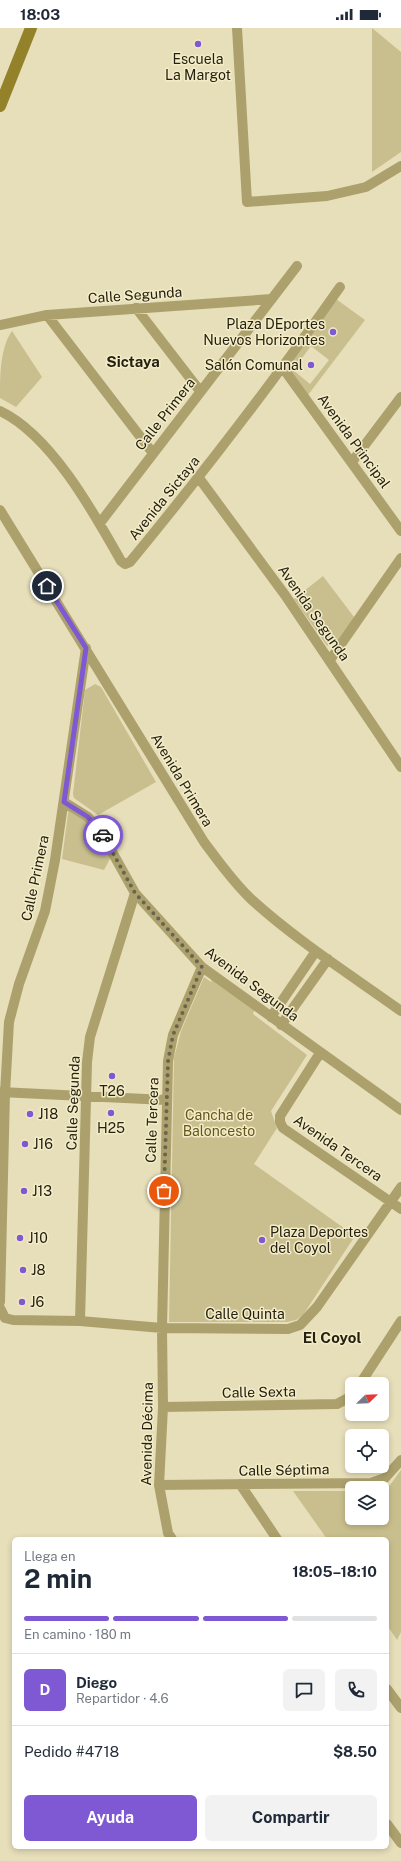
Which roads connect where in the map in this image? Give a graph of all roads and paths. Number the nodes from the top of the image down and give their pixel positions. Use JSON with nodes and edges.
{"nodes":[{"id":1,"x":30,"y":28,"type":"edge"},
{"id":2,"x":237,"y":28,"type":"edge"},
{"id":3,"x":0,"y":106,"type":"edge"},
{"id":4,"x":401,"y":166,"type":"edge"},
{"id":5,"x":297,"y":266,"type":"dead end"},
{"id":6,"x":340,"y":287,"type":"dead end"},
{"id":7,"x":272,"y":299,"type":"junction"},
{"id":8,"x":136,"y":308,"type":"junction"},
{"id":9,"x":47,"y":315,"type":"junction"},
{"id":10,"x":0,"y":325,"type":"edge"},
{"id":11,"x":283,"y":368,"type":"junction"},
{"id":12,"x":200,"y":391,"type":"junction"},
{"id":13,"x":401,"y":397,"type":"edge"},
{"id":14,"x":0,"y":411,"type":"edge"},
{"id":15,"x":152,"y":452,"type":"junction"},
{"id":16,"x":352,"y":462,"type":"junction"},
{"id":17,"x":199,"y":478,"type":"junction"},
{"id":18,"x":0,"y":510,"type":"edge"},
{"id":19,"x":100,"y":523,"type":"junction"},
{"id":20,"x":401,"y":531,"type":"edge"},
{"id":21,"x":401,"y":558,"type":"edge"},
{"id":22,"x":86,"y":648,"type":"junction"},
{"id":23,"x":330,"y":660,"type":"junction"},
{"id":24,"x":401,"y":767,"type":"edge"},
{"id":25,"x":64,"y":802,"type":"junction"},
{"id":26,"x":135,"y":893,"type":"junction"},
{"id":27,"x":316,"y":951,"type":"junction"},
{"id":28,"x":328,"y":959,"type":"junction"},
{"id":29,"x":202,"y":967,"type":"junction"},
{"id":30,"x":401,"y":1011,"type":"edge"},
{"id":31,"x":270,"y":1017,"type":"junction"},
{"id":32,"x":281,"y":1025,"type":"junction"},
{"id":33,"x":320,"y":1053,"type":"junction"},
{"id":34,"x":2,"y":1092,"type":"edge"},
{"id":35,"x":87,"y":1097,"type":"junction"},
{"id":36,"x":166,"y":1100,"type":"junction"},
{"id":37,"x":401,"y":1110,"type":"edge"},
{"id":38,"x":401,"y":1187,"type":"edge"},
{"id":39,"x":390,"y":1202,"type":"junction"},
{"id":40,"x":401,"y":1210,"type":"edge"},
{"id":41,"x":1,"y":1276,"type":"edge"},
{"id":42,"x":0,"y":1302,"type":"edge"},
{"id":43,"x":2,"y":1313,"type":"edge"},
{"id":44,"x":401,"y":1320,"type":"edge"},
{"id":45,"x":80,"y":1321,"type":"junction"},
{"id":46,"x":162,"y":1328,"type":"junction"},
{"id":47,"x":364,"y":1377,"type":"edge"},
{"id":48,"x":345,"y":1400,"type":"edge"},
{"id":49,"x":163,"y":1407,"type":"junction"},
{"id":50,"x":401,"y":1460,"type":"edge"},
{"id":51,"x":240,"y":1484,"type":"junction"},
{"id":52,"x":159,"y":1485,"type":"junction"},
{"id":53,"x":171,"y":1537,"type":"edge"},
{"id":54,"x":276,"y":1537,"type":"edge"},
{"id":55,"x":389,"y":1692,"type":"edge"},
{"id":56,"x":401,"y":1708,"type":"edge"},
{"id":57,"x":389,"y":1827,"type":"edge"},
{"id":58,"x":401,"y":1842,"type":"edge"}],
"edges":[{"from":1,"to":3,"type":"street"},
{"from":2,"to":4,"type":"street"},
{"from":5,"to":7,"type":"street","name":"Calle Primera"},
{"from":6,"to":11,"type":"street","name":"Avenida Sictaya"},
{"from":7,"to":8,"type":"street","name":"Calle Segunda"},
{"from":7,"to":12,"type":"street","name":"Calle Primera"},
{"from":8,"to":9,"type":"street","name":"Calle Segunda"},
{"from":8,"to":12,"type":"street"},
{"from":9,"to":10,"type":"street","name":"Calle Segunda"},
{"from":9,"to":15,"type":"street"},
{"from":11,"to":16,"type":"street","name":"Avenida Principal"},
{"from":11,"to":17,"type":"street","name":"Avenida Sictaya"},
{"from":12,"to":15,"type":"street","name":"Calle Primera"},
{"from":13,"to":16,"type":"street"},
{"from":14,"to":19,"type":"street","name":"Avenida Sictaya"},
{"from":15,"to":19,"type":"street","name":"Calle Primera"},
{"from":16,"to":20,"type":"street","name":"Avenida Principal"},
{"from":17,"to":19,"type":"street","name":"Avenida Sictaya"},
{"from":17,"to":23,"type":"street","name":"Avenida Segunda"},
{"from":18,"to":22,"type":"street","name":"Avenida Primera"},
{"from":21,"to":23,"type":"street"},
{"from":22,"to":25,"type":"street","name":"Calle Primera"},
{"from":22,"to":27,"type":"street","name":"Avenida Primera"},
{"from":23,"to":24,"type":"street","name":"Avenida Segunda"},
{"from":25,"to":26,"type":"street","name":"Avenida Segunda"},
{"from":25,"to":34,"type":"street","name":"Calle Primera"},
{"from":26,"to":29,"type":"street","name":"Avenida Segunda"},
{"from":26,"to":35,"type":"street","name":"Calle Segunda"},
{"from":27,"to":28,"type":"street","name":"Avenida Primera"},
{"from":27,"to":31,"type":"street"},
{"from":28,"to":30,"type":"street","name":"Avenida Primera"},
{"from":28,"to":32,"type":"street"},
{"from":29,"to":31,"type":"street","name":"Avenida Segunda"},
{"from":29,"to":36,"type":"street","name":"Calle Tercera"},
{"from":31,"to":32,"type":"street","name":"Avenida Segunda"},
{"from":32,"to":33,"type":"street","name":"Avenida Segunda"},
{"from":33,"to":37,"type":"street","name":"Avenida Segunda"},
{"from":33,"to":39,"type":"street","name":"Avenida Tercera"},
{"from":34,"to":35,"type":"street"},
{"from":34,"to":41,"type":"street","name":"Calle Primera"},
{"from":35,"to":36,"type":"street"},
{"from":35,"to":45,"type":"street","name":"Calle Segunda"},
{"from":36,"to":46,"type":"street","name":"Calle Tercera"},
{"from":38,"to":39,"type":"street","name":"Calle Quinta"},
{"from":39,"to":40,"type":"street","name":"Avenida Tercera"},
{"from":39,"to":46,"type":"street","name":"Calle Quinta"},
{"from":41,"to":42,"type":"street","name":"Calle Primera"},
{"from":43,"to":45,"type":"street","name":"Calle Quinta"},
{"from":44,"to":47,"type":"street"},
{"from":45,"to":46,"type":"street","name":"Calle Quinta"},
{"from":46,"to":49,"type":"street","name":"Avenida Décima"},
{"from":48,"to":49,"type":"street","name":"Calle Sexta"},
{"from":49,"to":52,"type":"street","name":"Avenida Décima"},
{"from":50,"to":51,"type":"street","name":"Calle Séptima"},
{"from":51,"to":52,"type":"street","name":"Calle Séptima"},
{"from":51,"to":54,"type":"street"},
{"from":52,"to":53,"type":"street","name":"Avenida Décima"},
{"from":55,"to":56,"type":"street"},
{"from":57,"to":58,"type":"street"}]}
